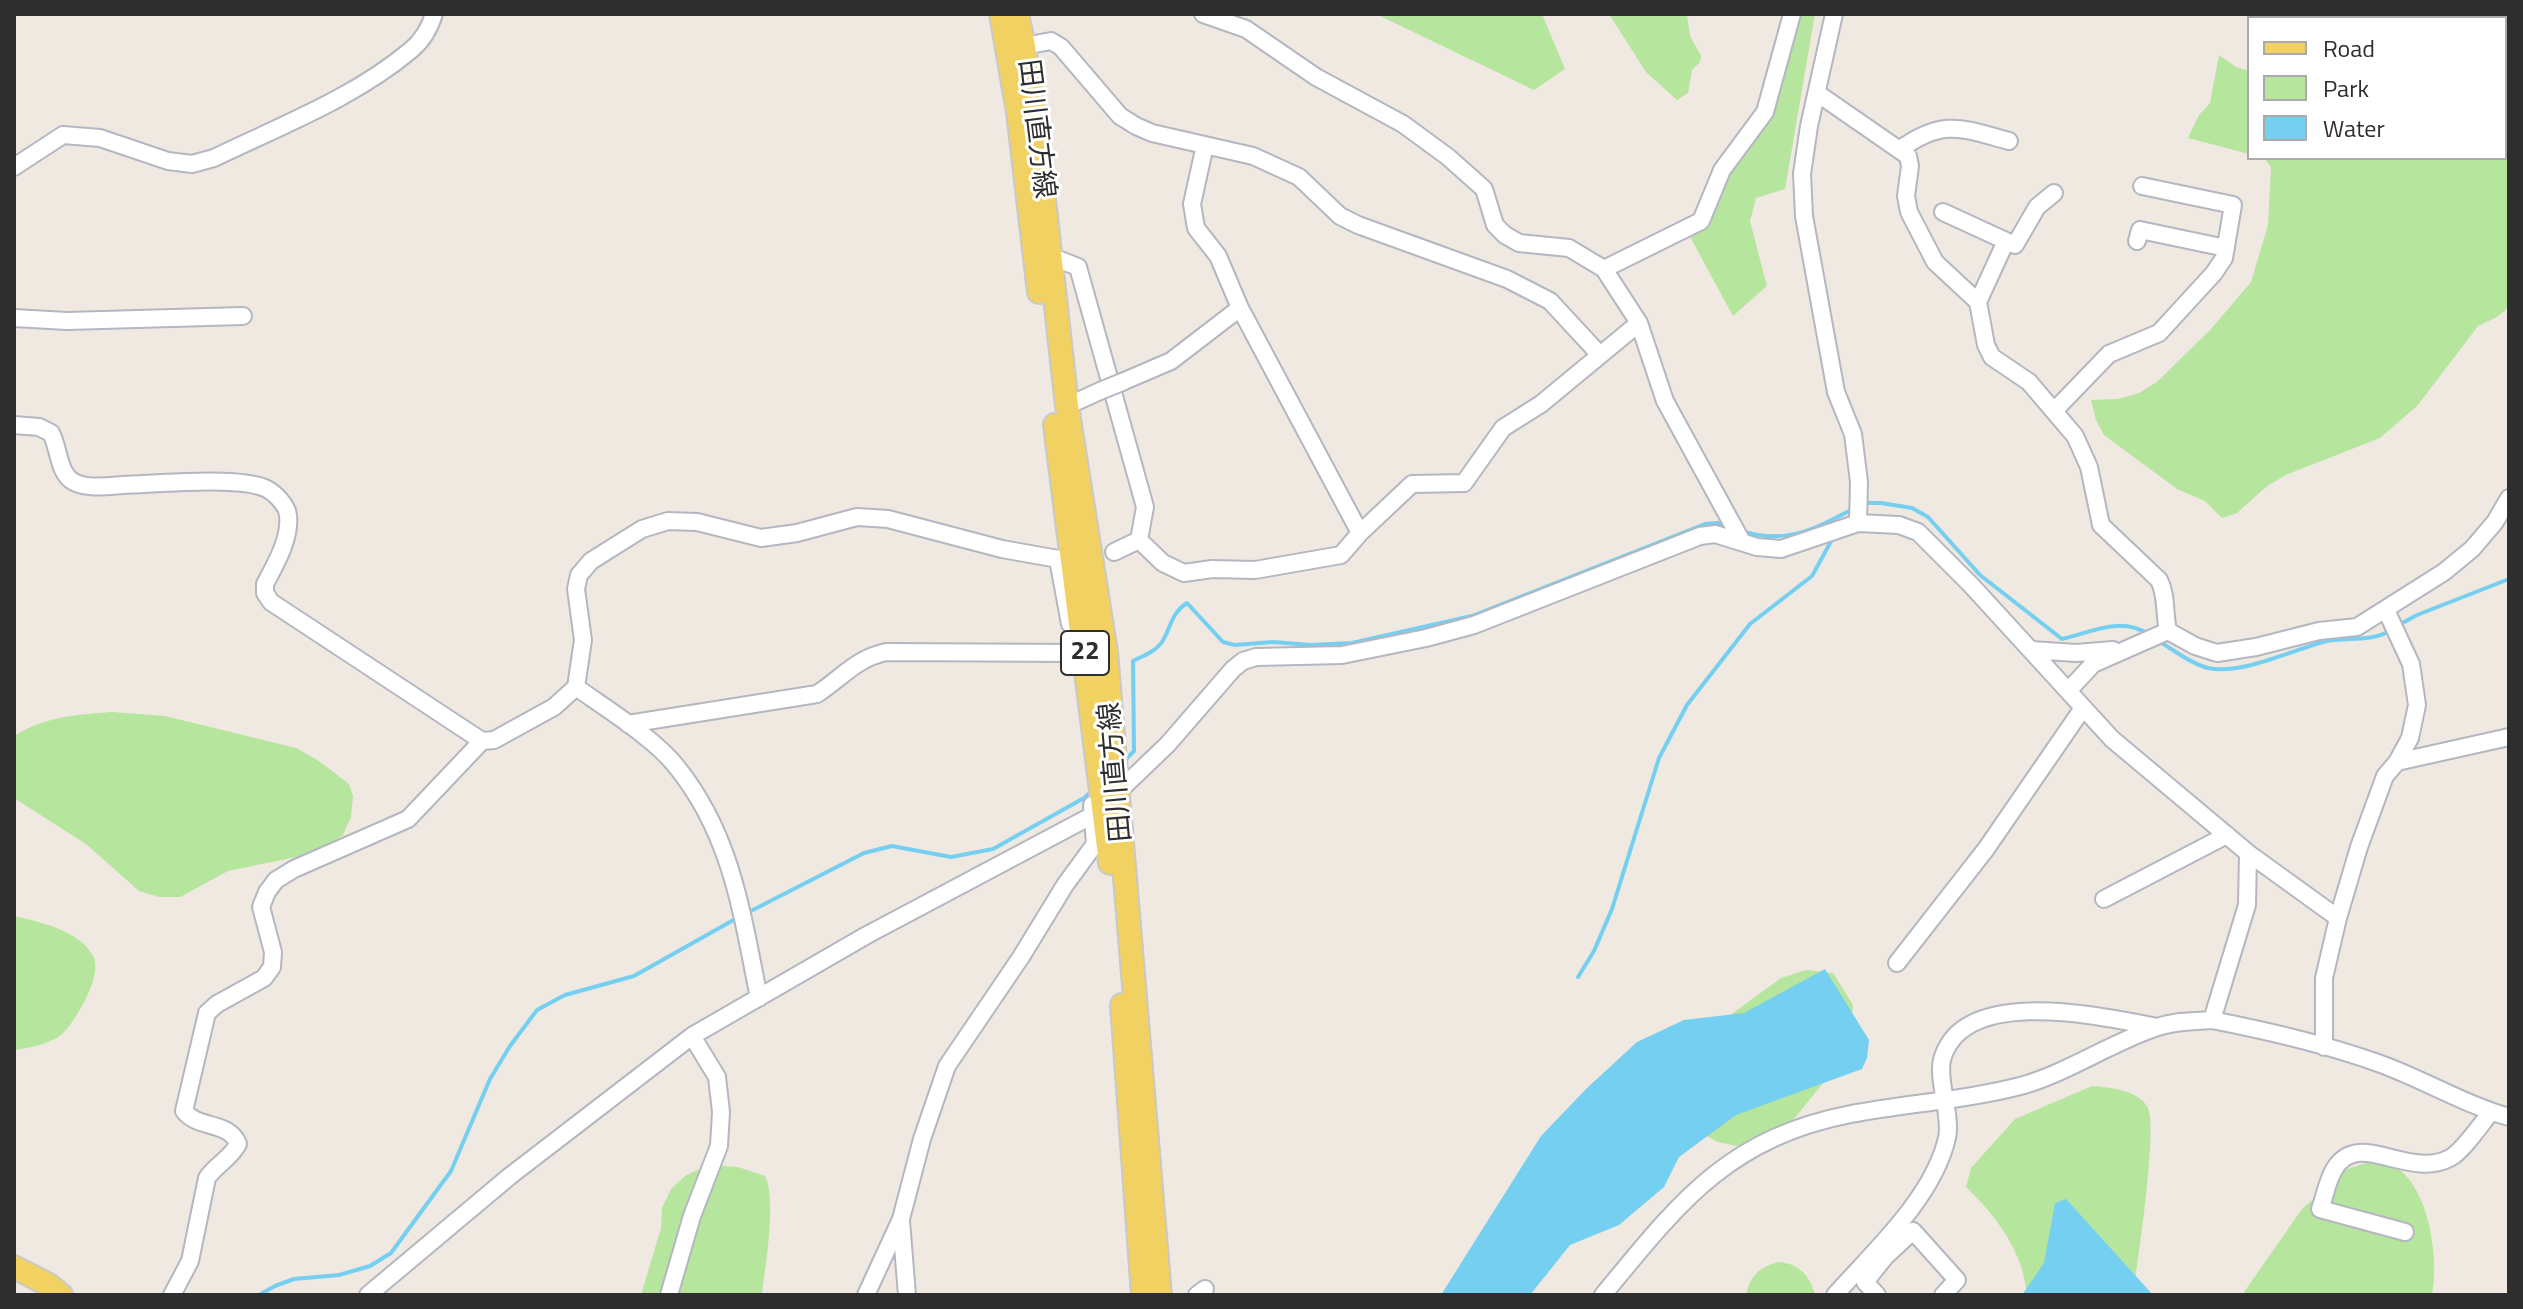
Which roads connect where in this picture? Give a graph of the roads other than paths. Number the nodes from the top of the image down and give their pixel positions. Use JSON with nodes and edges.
{"nodes":[{"id":1,"x":434,"y":14,"type":"edge"},
{"id":2,"x":1001,"y":14,"type":"edge"},
{"id":3,"x":1017,"y":14,"type":"edge"},
{"id":4,"x":1203,"y":14,"type":"edge"},
{"id":5,"x":1792,"y":14,"type":"edge"},
{"id":6,"x":1834,"y":14,"type":"edge"},
{"id":7,"x":1024,"y":46,"type":"junction"},
{"id":8,"x":1817,"y":93,"type":"junction"},
{"id":9,"x":2009,"y":141,"type":"dead end"},
{"id":10,"x":1205,"y":145,"type":"junction"},
{"id":11,"x":1899,"y":150,"type":"junction"},
{"id":12,"x":14,"y":167,"type":"edge"},
{"id":13,"x":2142,"y":186,"type":"dead end"},
{"id":14,"x":2054,"y":193,"type":"dead end"},
{"id":15,"x":1943,"y":212,"type":"dead end"},
{"id":16,"x":2006,"y":241,"type":"junction"},
{"id":17,"x":2137,"y":241,"type":"dead end"},
{"id":18,"x":2226,"y":248,"type":"junction"},
{"id":19,"x":1050,"y":256,"type":"junction"},
{"id":20,"x":1604,"y":269,"type":"junction"},
{"id":21,"x":1978,"y":302,"type":"junction"},
{"id":22,"x":1240,"y":308,"type":"junction"},
{"id":23,"x":243,"y":316,"type":"dead end"},
{"id":24,"x":14,"y":318,"type":"edge"},
{"id":25,"x":1639,"y":323,"type":"junction"},
{"id":26,"x":1600,"y":355,"type":"junction"},
{"id":27,"x":1067,"y":406,"type":"junction"},
{"id":28,"x":2054,"y":411,"type":"junction"},
{"id":29,"x":14,"y":425,"type":"edge"},
{"id":30,"x":2509,"y":498,"type":"edge"},
{"id":31,"x":1858,"y":520,"type":"junction"},
{"id":32,"x":1360,"y":533,"type":"junction"},
{"id":33,"x":1139,"y":540,"type":"junction"},
{"id":34,"x":1741,"y":540,"type":"junction"},
{"id":35,"x":1114,"y":552,"type":"dead end"},
{"id":36,"x":2388,"y":614,"type":"junction"},
{"id":37,"x":2165,"y":632,"type":"junction"},
{"id":38,"x":2127,"y":649,"type":"junction"},
{"id":39,"x":2031,"y":650,"type":"junction"},
{"id":40,"x":1078,"y":653,"type":"junction"},
{"id":41,"x":576,"y":687,"type":"junction"},
{"id":42,"x":2068,"y":691,"type":"junction"},
{"id":43,"x":2083,"y":708,"type":"junction"},
{"id":44,"x":628,"y":724,"type":"junction"},
{"id":45,"x":2509,"y":737,"type":"edge"},
{"id":46,"x":482,"y":741,"type":"junction"},
{"id":47,"x":2397,"y":762,"type":"junction"},
{"id":48,"x":1119,"y":791,"type":"junction"},
{"id":49,"x":1093,"y":815,"type":"junction"},
{"id":50,"x":2227,"y":835,"type":"junction"},
{"id":51,"x":2248,"y":853,"type":"junction"},
{"id":52,"x":2104,"y":899,"type":"dead end"},
{"id":53,"x":2338,"y":918,"type":"junction"},
{"id":54,"x":1897,"y":963,"type":"dead end"},
{"id":55,"x":759,"y":998,"type":"junction"},
{"id":56,"x":2212,"y":1020,"type":"junction"},
{"id":57,"x":2157,"y":1027,"type":"junction"},
{"id":58,"x":692,"y":1036,"type":"junction"},
{"id":59,"x":2324,"y":1047,"type":"junction"},
{"id":60,"x":1945,"y":1099,"type":"junction"},
{"id":61,"x":2491,"y":1112,"type":"junction"},
{"id":62,"x":2509,"y":1117,"type":"edge"},
{"id":63,"x":901,"y":1219,"type":"junction"},
{"id":64,"x":2405,"y":1232,"type":"dead end"},
{"id":65,"x":1881,"y":1252,"type":"junction"},
{"id":66,"x":14,"y":1267,"type":"edge"},
{"id":67,"x":61,"y":1295,"type":"edge"},
{"id":68,"x":172,"y":1295,"type":"edge"},
{"id":69,"x":368,"y":1295,"type":"edge"},
{"id":70,"x":669,"y":1295,"type":"edge"},
{"id":71,"x":866,"y":1295,"type":"edge"},
{"id":72,"x":907,"y":1295,"type":"edge"},
{"id":73,"x":1143,"y":1295,"type":"edge"},
{"id":74,"x":1160,"y":1295,"type":"edge"},
{"id":75,"x":1603,"y":1295,"type":"edge"},
{"id":76,"x":1835,"y":1295,"type":"edge"},
{"id":77,"x":1877,"y":1295,"type":"edge"},
{"id":78,"x":1943,"y":1295,"type":"edge"}],
"edges":[{"from":1,"to":12,"type":"street"},
{"from":2,"to":73,"type":"main road","name":"田川直方線","number":"22"},
{"from":3,"to":7,"type":"main road","name":"田川直方線","number":"22"},
{"from":4,"to":20,"type":"street"},
{"from":5,"to":20,"type":"street"},
{"from":6,"to":8,"type":"street"},
{"from":7,"to":10,"type":"street"},
{"from":7,"to":19,"type":"main road","name":"田川直方線","number":"22"},
{"from":8,"to":11,"type":"street"},
{"from":8,"to":31,"type":"street"},
{"from":9,"to":11,"type":"street"},
{"from":10,"to":22,"type":"street"},
{"from":10,"to":26,"type":"street"},
{"from":11,"to":21,"type":"street"},
{"from":13,"to":18,"type":"street"},
{"from":14,"to":16,"type":"street"},
{"from":15,"to":16,"type":"street"},
{"from":16,"to":21,"type":"street"},
{"from":17,"to":18,"type":"street"},
{"from":18,"to":28,"type":"street"},
{"from":19,"to":27,"type":"main road","name":"田川直方線","number":"22"},
{"from":19,"to":33,"type":"street"},
{"from":20,"to":25,"type":"street"},
{"from":21,"to":28,"type":"street"},
{"from":22,"to":27,"type":"street","bridge":true},
{"from":22,"to":32,"type":"street"},
{"from":23,"to":24,"type":"street"},
{"from":25,"to":26,"type":"street"},
{"from":25,"to":34,"type":"street"},
{"from":26,"to":32,"type":"street"},
{"from":27,"to":48,"type":"main road","name":"田川直方線","number":"22"},
{"from":28,"to":37,"type":"street"},
{"from":29,"to":46,"type":"street"},
{"from":30,"to":36,"type":"street"},
{"from":31,"to":34,"type":"street"},
{"from":31,"to":39,"type":"street"},
{"from":32,"to":33,"type":"street"},
{"from":33,"to":35,"type":"street"},
{"from":34,"to":48,"type":"street"},
{"from":36,"to":37,"type":"street"},
{"from":36,"to":47,"type":"street"},
{"from":37,"to":38,"type":"street"},
{"from":38,"to":39,"type":"street"},
{"from":38,"to":42,"type":"street"},
{"from":39,"to":42,"type":"street"},
{"from":40,"to":41,"type":"street"},
{"from":40,"to":44,"type":"street"},
{"from":40,"to":49,"type":"street"},
{"from":41,"to":44,"type":"street"},
{"from":41,"to":46,"type":"street"},
{"from":42,"to":43,"type":"street"},
{"from":43,"to":50,"type":"street"},
{"from":43,"to":54,"type":"street"},
{"from":44,"to":55,"type":"street"},
{"from":45,"to":47,"type":"street"},
{"from":46,"to":68,"type":"street"},
{"from":47,"to":53,"type":"street"},
{"from":48,"to":74,"type":"main road","name":"田川直方線","number":"22"},
{"from":49,"to":55,"type":"street"},
{"from":49,"to":63,"type":"street"},
{"from":50,"to":51,"type":"street"},
{"from":50,"to":52,"type":"street"},
{"from":51,"to":53,"type":"street"},
{"from":51,"to":56,"type":"street"},
{"from":53,"to":59,"type":"street"},
{"from":55,"to":58,"type":"street"},
{"from":56,"to":57,"type":"street"},
{"from":56,"to":59,"type":"street"},
{"from":57,"to":60,"type":"street"},
{"from":57,"to":60,"type":"street"},
{"from":58,"to":69,"type":"street"},
{"from":58,"to":70,"type":"street"},
{"from":59,"to":61,"type":"street"},
{"from":60,"to":65,"type":"street"},
{"from":60,"to":75,"type":"street"},
{"from":61,"to":62,"type":"street"},
{"from":61,"to":64,"type":"street"},
{"from":63,"to":71,"type":"street"},
{"from":63,"to":72,"type":"street"},
{"from":65,"to":76,"type":"street"},
{"from":65,"to":77,"type":"street"},
{"from":65,"to":78,"type":"street"},
{"from":66,"to":67,"type":"main road"}]}
